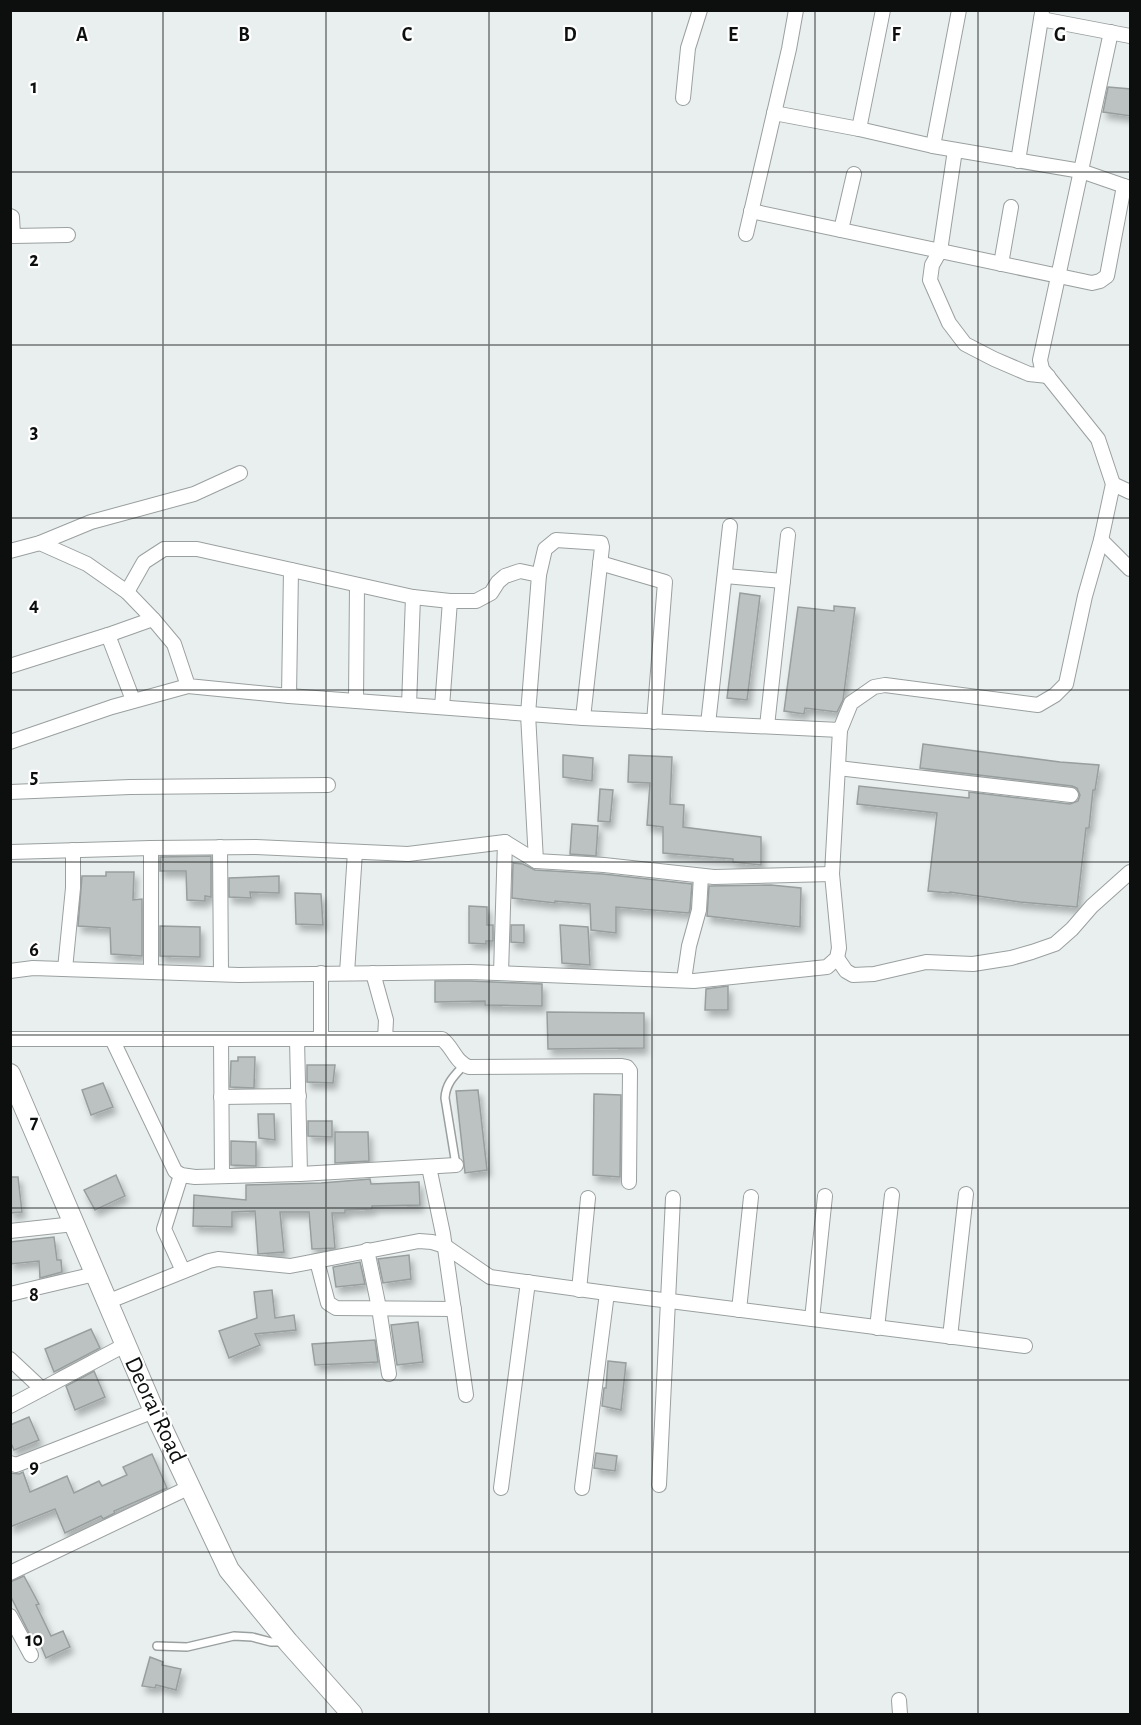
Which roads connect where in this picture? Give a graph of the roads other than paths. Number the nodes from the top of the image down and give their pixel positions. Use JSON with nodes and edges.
{"nodes":[{"id":1,"x":700,"y":10,"type":"edge"},
{"id":2,"x":796,"y":10,"type":"edge"},
{"id":3,"x":883,"y":10,"type":"edge"},
{"id":4,"x":959,"y":10,"type":"edge"},
{"id":5,"x":1042,"y":15,"type":"edge"},
{"id":6,"x":1111,"y":32,"type":"junction"},
{"id":7,"x":1131,"y":36,"type":"edge"},
{"id":8,"x":682,"y":98,"type":"dead end"},
{"id":9,"x":774,"y":113,"type":"junction"},
{"id":10,"x":859,"y":129,"type":"junction"},
{"id":11,"x":933,"y":146,"type":"junction"},
{"id":12,"x":955,"y":150,"type":"junction"},
{"id":13,"x":1018,"y":161,"type":"junction"},
{"id":14,"x":1081,"y":171,"type":"junction"},
{"id":15,"x":854,"y":174,"type":"dead end"},
{"id":16,"x":1127,"y":187,"type":"edge"},
{"id":17,"x":1011,"y":207,"type":"dead end"},
{"id":18,"x":751,"y":211,"type":"junction"},
{"id":19,"x":11,"y":216,"type":"edge"},
{"id":20,"x":841,"y":230,"type":"junction"},
{"id":21,"x":68,"y":234,"type":"dead end"},
{"id":22,"x":746,"y":234,"type":"dead end"},
{"id":23,"x":12,"y":237,"type":"edge"},
{"id":24,"x":940,"y":251,"type":"junction"},
{"id":25,"x":1001,"y":264,"type":"junction"},
{"id":26,"x":1058,"y":277,"type":"junction"},
{"id":27,"x":1048,"y":376,"type":"junction"},
{"id":28,"x":240,"y":473,"type":"dead end"},
{"id":29,"x":1113,"y":484,"type":"junction"},
{"id":30,"x":1131,"y":492,"type":"edge"},
{"id":31,"x":730,"y":526,"type":"dead end"},
{"id":32,"x":788,"y":535,"type":"dead end"},
{"id":33,"x":1101,"y":540,"type":"junction"},
{"id":34,"x":40,"y":543,"type":"junction"},
{"id":35,"x":10,"y":551,"type":"edge"},
{"id":36,"x":600,"y":562,"type":"junction"},
{"id":37,"x":1131,"y":569,"type":"edge"},
{"id":38,"x":291,"y":570,"type":"junction"},
{"id":39,"x":539,"y":575,"type":"junction"},
{"id":40,"x":725,"y":576,"type":"junction"},
{"id":41,"x":783,"y":581,"type":"junction"},
{"id":42,"x":357,"y":585,"type":"junction"},
{"id":43,"x":127,"y":592,"type":"junction"},
{"id":44,"x":413,"y":597,"type":"junction"},
{"id":45,"x":450,"y":601,"type":"junction"},
{"id":46,"x":153,"y":619,"type":"junction"},
{"id":47,"x":108,"y":635,"type":"junction"},
{"id":48,"x":10,"y":666,"type":"edge"},
{"id":49,"x":188,"y":686,"type":"junction"},
{"id":50,"x":289,"y":696,"type":"junction"},
{"id":51,"x":133,"y":700,"type":"junction"},
{"id":52,"x":356,"y":701,"type":"junction"},
{"id":53,"x":409,"y":705,"type":"junction"},
{"id":54,"x":442,"y":707,"type":"junction"},
{"id":55,"x":528,"y":714,"type":"junction"},
{"id":56,"x":583,"y":718,"type":"junction"},
{"id":57,"x":654,"y":722,"type":"junction"},
{"id":58,"x":708,"y":724,"type":"junction"},
{"id":59,"x":767,"y":726,"type":"junction"},
{"id":60,"x":840,"y":729,"type":"junction"},
{"id":61,"x":10,"y":742,"type":"edge"},
{"id":62,"x":838,"y":768,"type":"junction"},
{"id":63,"x":328,"y":785,"type":"dead end"},
{"id":64,"x":10,"y":792,"type":"edge"},
{"id":65,"x":1071,"y":795,"type":"dead end"},
{"id":66,"x":505,"y":842,"type":"junction"},
{"id":67,"x":220,"y":847,"type":"junction"},
{"id":68,"x":151,"y":848,"type":"junction"},
{"id":69,"x":73,"y":850,"type":"junction"},
{"id":70,"x":10,"y":852,"type":"edge"},
{"id":71,"x":355,"y":852,"type":"junction"},
{"id":72,"x":536,"y":861,"type":"junction"},
{"id":73,"x":1131,"y":872,"type":"edge"},
{"id":74,"x":832,"y":874,"type":"junction"},
{"id":75,"x":701,"y":876,"type":"junction"},
{"id":76,"x":837,"y":958,"type":"junction"},
{"id":77,"x":65,"y":969,"type":"junction"},
{"id":78,"x":10,"y":971,"type":"edge"},
{"id":79,"x":151,"y":972,"type":"junction"},
{"id":80,"x":347,"y":973,"type":"junction"},
{"id":81,"x":373,"y":973,"type":"junction"},
{"id":82,"x":501,"y":973,"type":"junction"},
{"id":83,"x":221,"y":974,"type":"junction"},
{"id":84,"x":321,"y":974,"type":"junction"},
{"id":85,"x":684,"y":980,"type":"junction"},
{"id":86,"x":112,"y":1039,"type":"junction"},
{"id":87,"x":221,"y":1039,"type":"junction"},
{"id":88,"x":297,"y":1039,"type":"junction"},
{"id":89,"x":321,"y":1039,"type":"junction"},
{"id":90,"x":385,"y":1039,"type":"junction"},
{"id":91,"x":10,"y":1040,"type":"edge"},
{"id":92,"x":464,"y":1065,"type":"junction"},
{"id":93,"x":10,"y":1074,"type":"edge"},
{"id":94,"x":299,"y":1096,"type":"junction"},
{"id":95,"x":221,"y":1097,"type":"junction"},
{"id":96,"x":456,"y":1165,"type":"joint"},
{"id":97,"x":429,"y":1167,"type":"junction"},
{"id":98,"x":300,"y":1174,"type":"junction"},
{"id":99,"x":181,"y":1175,"type":"junction"},
{"id":100,"x":222,"y":1176,"type":"junction"},
{"id":101,"x":629,"y":1182,"type":"dead end"},
{"id":102,"x":966,"y":1194,"type":"dead end"},
{"id":103,"x":892,"y":1195,"type":"dead end"},
{"id":104,"x":825,"y":1196,"type":"dead end"},
{"id":105,"x":752,"y":1197,"type":"dead end"},
{"id":106,"x":588,"y":1198,"type":"dead end"},
{"id":107,"x":673,"y":1198,"type":"dead end"},
{"id":108,"x":74,"y":1224,"type":"junction"},
{"id":109,"x":10,"y":1231,"type":"edge"},
{"id":110,"x":445,"y":1246,"type":"junction"},
{"id":111,"x":367,"y":1251,"type":"junction"},
{"id":112,"x":317,"y":1261,"type":"junction"},
{"id":113,"x":183,"y":1271,"type":"junction"},
{"id":114,"x":95,"y":1274,"type":"junction"},
{"id":115,"x":528,"y":1282,"type":"junction"},
{"id":116,"x":579,"y":1290,"type":"junction"},
{"id":117,"x":607,"y":1293,"type":"junction"},
{"id":118,"x":10,"y":1294,"type":"edge"},
{"id":119,"x":667,"y":1301,"type":"junction"},
{"id":120,"x":107,"y":1302,"type":"junction"},
{"id":121,"x":379,"y":1308,"type":"junction"},
{"id":122,"x":454,"y":1309,"type":"junction"},
{"id":123,"x":740,"y":1310,"type":"junction"},
{"id":124,"x":812,"y":1319,"type":"junction"},
{"id":125,"x":877,"y":1328,"type":"junction"},
{"id":126,"x":950,"y":1337,"type":"junction"},
{"id":127,"x":125,"y":1345,"type":"junction"},
{"id":128,"x":1025,"y":1346,"type":"dead end"},
{"id":129,"x":10,"y":1359,"type":"edge"},
{"id":130,"x":389,"y":1374,"type":"dead end"},
{"id":131,"x":42,"y":1389,"type":"junction"},
{"id":132,"x":466,"y":1395,"type":"dead end"},
{"id":133,"x":10,"y":1406,"type":"edge"},
{"id":134,"x":153,"y":1411,"type":"junction"},
{"id":135,"x":10,"y":1463,"type":"edge"},
{"id":136,"x":659,"y":1485,"type":"dead end"},
{"id":137,"x":190,"y":1487,"type":"junction"},
{"id":138,"x":501,"y":1488,"type":"dead end"},
{"id":139,"x":582,"y":1488,"type":"dead end"},
{"id":140,"x":10,"y":1573,"type":"edge"},
{"id":141,"x":10,"y":1616,"type":"edge"},
{"id":142,"x":288,"y":1642,"type":"junction"},
{"id":143,"x":157,"y":1646,"type":"dead end"},
{"id":144,"x":31,"y":1655,"type":"dead end"},
{"id":145,"x":352,"y":1714,"type":"edge"}],
"edges":[{"from":1,"to":8,"type":"street"},
{"from":2,"to":9,"type":"street"},
{"from":3,"to":10,"type":"street"},
{"from":4,"to":11,"type":"street"},
{"from":5,"to":6,"type":"street"},
{"from":5,"to":13,"type":"street"},
{"from":6,"to":7,"type":"street"},
{"from":6,"to":14,"type":"street"},
{"from":9,"to":10,"type":"street"},
{"from":9,"to":18,"type":"street"},
{"from":10,"to":11,"type":"street"},
{"from":11,"to":12,"type":"street"},
{"from":12,"to":13,"type":"street"},
{"from":12,"to":24,"type":"street"},
{"from":13,"to":14,"type":"street"},
{"from":14,"to":16,"type":"street"},
{"from":14,"to":26,"type":"street"},
{"from":15,"to":20,"type":"street"},
{"from":16,"to":26,"type":"street"},
{"from":17,"to":25,"type":"street"},
{"from":18,"to":20,"type":"street"},
{"from":18,"to":22,"type":"street"},
{"from":19,"to":23,"type":"street"},
{"from":20,"to":24,"type":"street"},
{"from":21,"to":23,"type":"street"},
{"from":24,"to":25,"type":"street"},
{"from":24,"to":27,"type":"street"},
{"from":25,"to":26,"type":"street"},
{"from":26,"to":27,"type":"street"},
{"from":27,"to":29,"type":"street"},
{"from":28,"to":34,"type":"street"},
{"from":29,"to":30,"type":"street"},
{"from":29,"to":33,"type":"street"},
{"from":31,"to":40,"type":"street"},
{"from":32,"to":41,"type":"street"},
{"from":33,"to":37,"type":"street"},
{"from":33,"to":60,"type":"street"},
{"from":34,"to":35,"type":"street"},
{"from":34,"to":43,"type":"street"},
{"from":36,"to":39,"type":"street"},
{"from":36,"to":56,"type":"street"},
{"from":36,"to":57,"type":"street"},
{"from":38,"to":42,"type":"street"},
{"from":38,"to":43,"type":"street"},
{"from":38,"to":50,"type":"street"},
{"from":39,"to":45,"type":"street"},
{"from":39,"to":55,"type":"street"},
{"from":40,"to":41,"type":"street"},
{"from":40,"to":58,"type":"street"},
{"from":41,"to":59,"type":"street"},
{"from":42,"to":44,"type":"street"},
{"from":42,"to":52,"type":"street"},
{"from":43,"to":46,"type":"street"},
{"from":44,"to":45,"type":"street"},
{"from":44,"to":53,"type":"street"},
{"from":45,"to":54,"type":"street"},
{"from":46,"to":47,"type":"street"},
{"from":46,"to":49,"type":"street"},
{"from":47,"to":48,"type":"street"},
{"from":47,"to":51,"type":"street"},
{"from":49,"to":50,"type":"street"},
{"from":49,"to":51,"type":"street"},
{"from":50,"to":52,"type":"street"},
{"from":51,"to":61,"type":"street"},
{"from":52,"to":53,"type":"street"},
{"from":53,"to":54,"type":"street"},
{"from":54,"to":55,"type":"street"},
{"from":55,"to":56,"type":"street"},
{"from":55,"to":72,"type":"street"},
{"from":56,"to":57,"type":"street"},
{"from":57,"to":58,"type":"street"},
{"from":58,"to":59,"type":"street"},
{"from":59,"to":60,"type":"street"},
{"from":60,"to":62,"type":"street"},
{"from":62,"to":65,"type":"street"},
{"from":62,"to":74,"type":"street"},
{"from":63,"to":64,"type":"street"},
{"from":66,"to":71,"type":"street"},
{"from":66,"to":72,"type":"street"},
{"from":66,"to":82,"type":"street"},
{"from":67,"to":68,"type":"street"},
{"from":67,"to":71,"type":"street"},
{"from":67,"to":83,"type":"street"},
{"from":68,"to":69,"type":"street"},
{"from":68,"to":79,"type":"street"},
{"from":69,"to":70,"type":"street"},
{"from":69,"to":77,"type":"street"},
{"from":71,"to":80,"type":"street"},
{"from":72,"to":75,"type":"street"},
{"from":73,"to":76,"type":"street"},
{"from":74,"to":75,"type":"street"},
{"from":74,"to":76,"type":"street"},
{"from":75,"to":85,"type":"street"},
{"from":76,"to":85,"type":"street"},
{"from":77,"to":78,"type":"street"},
{"from":77,"to":79,"type":"street"},
{"from":79,"to":83,"type":"street"},
{"from":80,"to":81,"type":"street"},
{"from":80,"to":84,"type":"street"},
{"from":81,"to":82,"type":"street"},
{"from":81,"to":90,"type":"street"},
{"from":82,"to":85,"type":"street"},
{"from":83,"to":84,"type":"street"},
{"from":84,"to":89,"type":"street"},
{"from":86,"to":87,"type":"street"},
{"from":86,"to":91,"type":"street"},
{"from":86,"to":99,"type":"street"},
{"from":87,"to":88,"type":"street"},
{"from":87,"to":95,"type":"street"},
{"from":88,"to":89,"type":"street"},
{"from":88,"to":94,"type":"street"},
{"from":89,"to":90,"type":"street"},
{"from":90,"to":92,"type":"street"},
{"from":92,"to":96,"type":"lane"},
{"from":92,"to":101,"type":"street"},
{"from":93,"to":108,"type":"street","name":"Deorai Road"},
{"from":94,"to":95,"type":"street"},
{"from":94,"to":98,"type":"street"},
{"from":95,"to":100,"type":"street"},
{"from":96,"to":97,"type":"street"},
{"from":97,"to":98,"type":"street"},
{"from":97,"to":110,"type":"street"},
{"from":98,"to":100,"type":"street"},
{"from":99,"to":100,"type":"street"},
{"from":99,"to":113,"type":"street"},
{"from":102,"to":126,"type":"street"},
{"from":103,"to":125,"type":"street"},
{"from":104,"to":124,"type":"street"},
{"from":105,"to":123,"type":"street"},
{"from":106,"to":116,"type":"street"},
{"from":107,"to":119,"type":"street"},
{"from":108,"to":109,"type":"street"},
{"from":108,"to":114,"type":"street","name":"Deorai Road"},
{"from":110,"to":111,"type":"street"},
{"from":110,"to":115,"type":"street"},
{"from":110,"to":122,"type":"street"},
{"from":111,"to":112,"type":"street"},
{"from":111,"to":121,"type":"street"},
{"from":112,"to":113,"type":"street"},
{"from":112,"to":121,"type":"street"},
{"from":113,"to":120,"type":"street"},
{"from":114,"to":118,"type":"street"},
{"from":114,"to":120,"type":"street","name":"Deorai Road"},
{"from":115,"to":116,"type":"street"},
{"from":115,"to":138,"type":"street"},
{"from":116,"to":117,"type":"street"},
{"from":117,"to":119,"type":"street"},
{"from":117,"to":139,"type":"street"},
{"from":119,"to":123,"type":"street"},
{"from":119,"to":136,"type":"street"},
{"from":120,"to":127,"type":"street","name":"Deorai Road"},
{"from":121,"to":122,"type":"street"},
{"from":121,"to":130,"type":"street"},
{"from":122,"to":132,"type":"street"},
{"from":123,"to":124,"type":"street"},
{"from":124,"to":125,"type":"street"},
{"from":125,"to":126,"type":"street"},
{"from":126,"to":128,"type":"street"},
{"from":127,"to":131,"type":"street"},
{"from":127,"to":134,"type":"street","name":"Deorai Road"},
{"from":129,"to":131,"type":"street"},
{"from":131,"to":133,"type":"street"},
{"from":134,"to":135,"type":"street"},
{"from":134,"to":137,"type":"street","name":"Deorai Road"},
{"from":137,"to":140,"type":"street"},
{"from":137,"to":142,"type":"street","name":"Deorai Road"},
{"from":141,"to":144,"type":"street"},
{"from":142,"to":143,"type":"lane"},
{"from":142,"to":145,"type":"street","name":"Deorai Road"}]}
